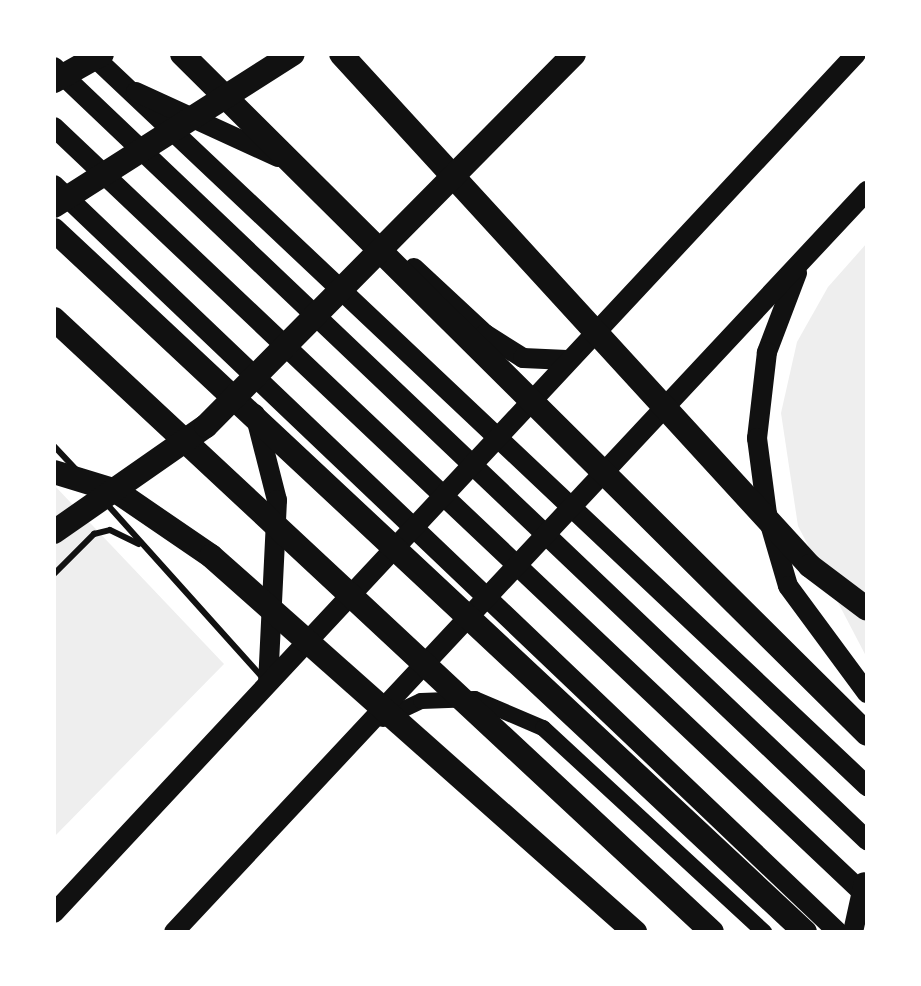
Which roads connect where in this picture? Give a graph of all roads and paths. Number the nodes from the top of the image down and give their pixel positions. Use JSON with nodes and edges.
{"nodes":[{"id":1,"x":91,"y":54,"type":"edge"},
{"id":2,"x":102,"y":54,"type":"edge"},
{"id":3,"x":182,"y":54,"type":"edge"},
{"id":4,"x":293,"y":54,"type":"edge"},
{"id":5,"x":341,"y":54,"type":"edge"},
{"id":6,"x":574,"y":54,"type":"edge"},
{"id":7,"x":856,"y":54,"type":"edge"},
{"id":8,"x":54,"y":67,"type":"edge"},
{"id":9,"x":54,"y":81,"type":"edge"},
{"id":10,"x":125,"y":88,"type":"junction"},
{"id":11,"x":54,"y":127,"type":"edge"},
{"id":12,"x":54,"y":185,"type":"edge"},
{"id":13,"x":867,"y":191,"type":"edge"},
{"id":14,"x":54,"y":206,"type":"edge"},
{"id":15,"x":54,"y":230,"type":"edge"},
{"id":16,"x":801,"y":262,"type":"junction"},
{"id":17,"x":54,"y":319,"type":"edge"},
{"id":18,"x":567,"y":360,"type":"junction"},
{"id":19,"x":243,"y":366,"type":"junction"},
{"id":20,"x":497,"y":437,"type":"junction"},
{"id":21,"x":54,"y":446,"type":"edge"},
{"id":22,"x":54,"y":472,"type":"edge"},
{"id":23,"x":572,"y":507,"type":"junction"},
{"id":24,"x":413,"y":529,"type":"junction"},
{"id":25,"x":54,"y":532,"type":"edge"},
{"id":26,"x":148,"y":551,"type":"junction"},
{"id":27,"x":54,"y":574,"type":"edge"},
{"id":28,"x":487,"y":598,"type":"junction"},
{"id":29,"x":867,"y":609,"type":"edge"},
{"id":30,"x":268,"y":683,"type":"junction"},
{"id":31,"x":867,"y":693,"type":"edge"},
{"id":32,"x":368,"y":727,"type":"junction"},
{"id":33,"x":867,"y":734,"type":"edge"},
{"id":34,"x":867,"y":786,"type":"edge"},
{"id":35,"x":867,"y":840,"type":"edge"},
{"id":36,"x":867,"y":879,"type":"edge"},
{"id":37,"x":867,"y":897,"type":"edge"},
{"id":38,"x":54,"y":913,"type":"edge"},
{"id":39,"x":174,"y":932,"type":"edge"},
{"id":40,"x":635,"y":932,"type":"edge"},
{"id":41,"x":712,"y":932,"type":"edge"},
{"id":42,"x":764,"y":932,"type":"edge"},
{"id":43,"x":805,"y":932,"type":"edge"},
{"id":44,"x":838,"y":932,"type":"edge"},
{"id":45,"x":853,"y":932,"type":"edge"}],
"edges":[{"from":1,"to":10,"type":"main road"},
{"from":2,"to":9,"type":"highway"},
{"from":3,"to":33,"type":"highway"},
{"from":4,"to":14,"type":"highway"},
{"from":5,"to":29,"type":"highway"},
{"from":6,"to":25,"type":"highway"},
{"from":7,"to":18,"type":"main road"},
{"from":8,"to":35,"type":"main road"},
{"from":10,"to":18,"type":"main road"},
{"from":10,"to":20,"type":"main road"},
{"from":11,"to":37,"type":"main road"},
{"from":12,"to":19,"type":"main road"},
{"from":13,"to":16,"type":"main road"},
{"from":15,"to":43,"type":"highway"},
{"from":16,"to":23,"type":"main road"},
{"from":16,"to":31,"type":"main road"},
{"from":17,"to":41,"type":"highway"},
{"from":18,"to":20,"type":"main road"},
{"from":19,"to":24,"type":"main road"},
{"from":19,"to":30,"type":"main road"},
{"from":20,"to":23,"type":"main road"},
{"from":20,"to":24,"type":"main road"},
{"from":21,"to":26,"type":"lane"},
{"from":22,"to":40,"type":"highway"},
{"from":23,"to":28,"type":"main road"},
{"from":23,"to":34,"type":"main road"},
{"from":24,"to":28,"type":"main road"},
{"from":24,"to":30,"type":"main road"},
{"from":26,"to":27,"type":"lane"},
{"from":26,"to":30,"type":"lane"},
{"from":28,"to":32,"type":"main road"},
{"from":28,"to":44,"type":"main road"},
{"from":30,"to":38,"type":"main road"},
{"from":32,"to":39,"type":"main road"},
{"from":32,"to":42,"type":"main road"},
{"from":36,"to":45,"type":"main road"}]}
